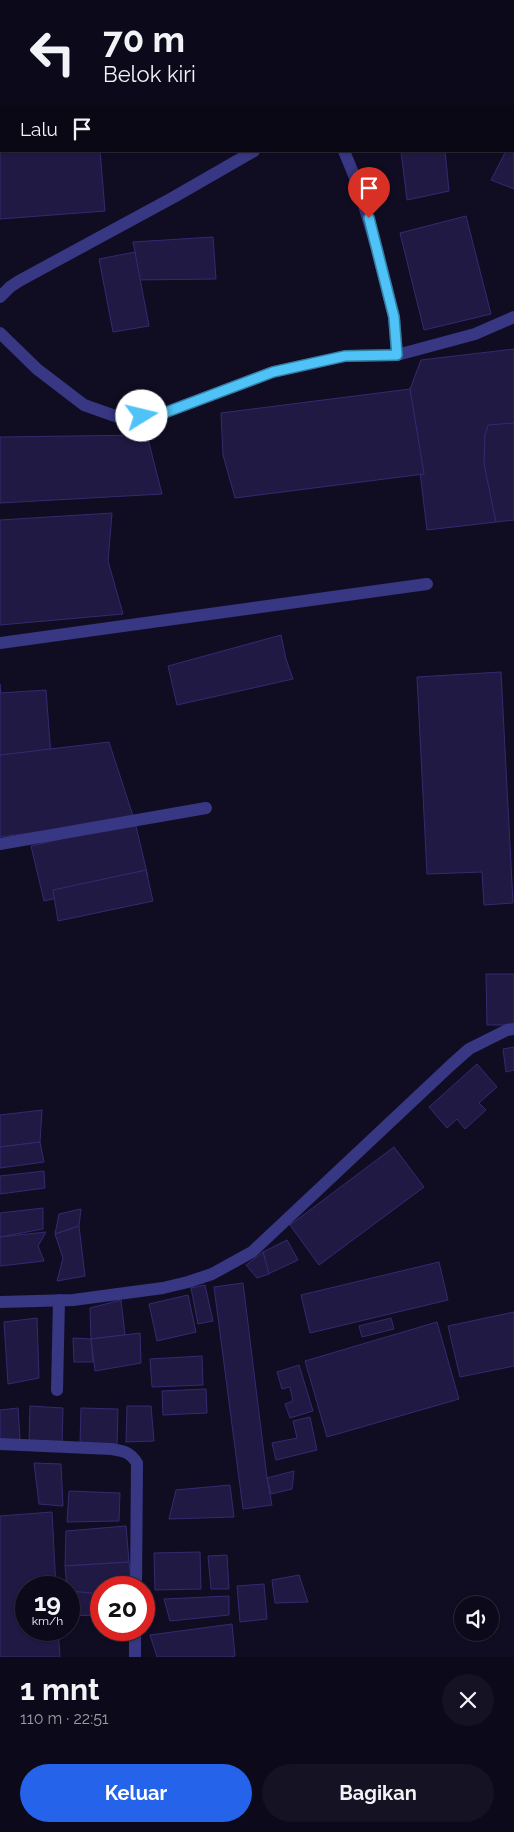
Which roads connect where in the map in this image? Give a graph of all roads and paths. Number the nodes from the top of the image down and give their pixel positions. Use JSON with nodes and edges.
{"nodes":[{"id":1,"x":252,"y":152,"type":"edge"},
{"id":2,"x":344,"y":152,"type":"edge"},
{"id":3,"x":0,"y":296,"type":"edge"},
{"id":4,"x":514,"y":317,"type":"edge"},
{"id":5,"x":0,"y":333,"type":"edge"},
{"id":6,"x":397,"y":355,"type":"junction"},
{"id":7,"x":427,"y":584,"type":"dead end"},
{"id":8,"x":0,"y":643,"type":"edge"},
{"id":9,"x":206,"y":808,"type":"dead end"},
{"id":10,"x":0,"y":844,"type":"edge"},
{"id":11,"x":514,"y":1029,"type":"edge"},
{"id":12,"x":59,"y":1300,"type":"junction"},
{"id":13,"x":0,"y":1302,"type":"edge"},
{"id":14,"x":57,"y":1390,"type":"dead end"},
{"id":15,"x":0,"y":1444,"type":"edge"},
{"id":16,"x":136,"y":1576,"type":"edge"},
{"id":17,"x":135,"y":1641,"type":"edge"},
{"id":18,"x":135,"y":1657,"type":"edge"}],
"edges":[{"from":1,"to":3,"type":"street"},
{"from":2,"to":6,"type":"street"},
{"from":4,"to":6,"type":"street"},
{"from":5,"to":6,"type":"street"},
{"from":7,"to":8,"type":"street"},
{"from":9,"to":10,"type":"street"},
{"from":11,"to":12,"type":"street"},
{"from":12,"to":13,"type":"street"},
{"from":12,"to":14,"type":"street"},
{"from":15,"to":16,"type":"street"},
{"from":17,"to":18,"type":"street"}]}
